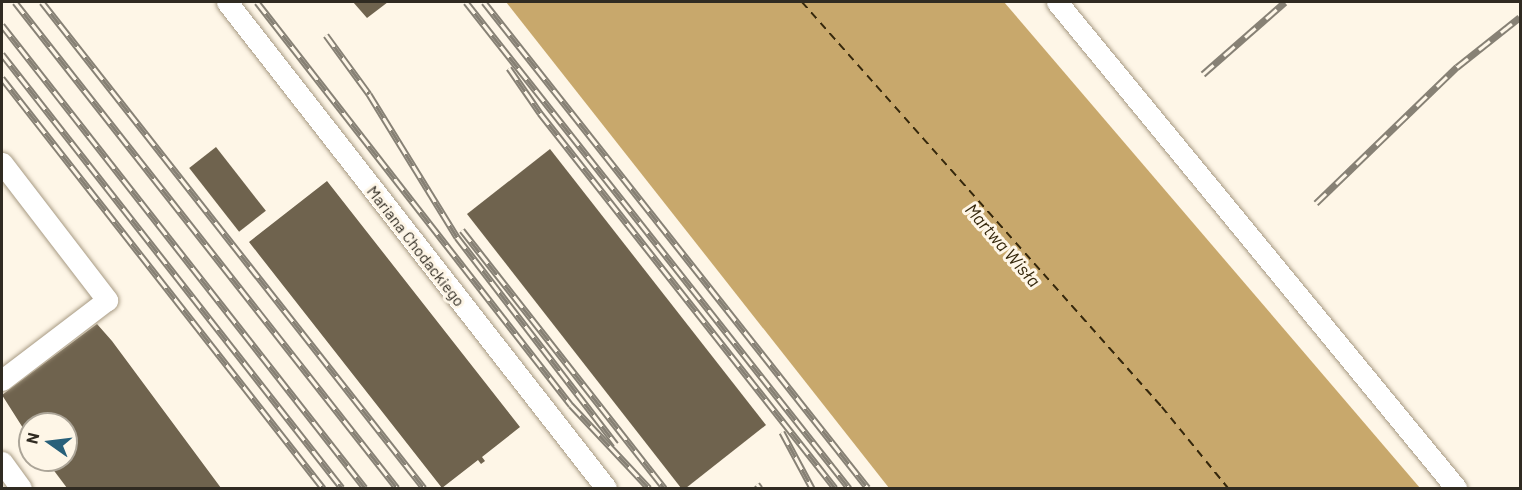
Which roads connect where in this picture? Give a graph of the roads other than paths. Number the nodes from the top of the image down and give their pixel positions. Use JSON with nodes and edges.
{"nodes":[{"id":1,"x":227,"y":2,"type":"edge"},
{"id":2,"x":1057,"y":2,"type":"edge"},
{"id":3,"x":2,"y":163,"type":"edge"},
{"id":4,"x":2,"y":380,"type":"edge"},
{"id":5,"x":2,"y":462,"type":"edge"},
{"id":6,"x":21,"y":489,"type":"edge"},
{"id":7,"x":606,"y":489,"type":"edge"},
{"id":8,"x":1456,"y":489,"type":"edge"}],
"edges":[{"from":1,"to":7,"type":"street","name":"Mariana Chodackiego"},
{"from":2,"to":8,"type":"street"},
{"from":3,"to":4,"type":"street"},
{"from":5,"to":6,"type":"street"}]}
